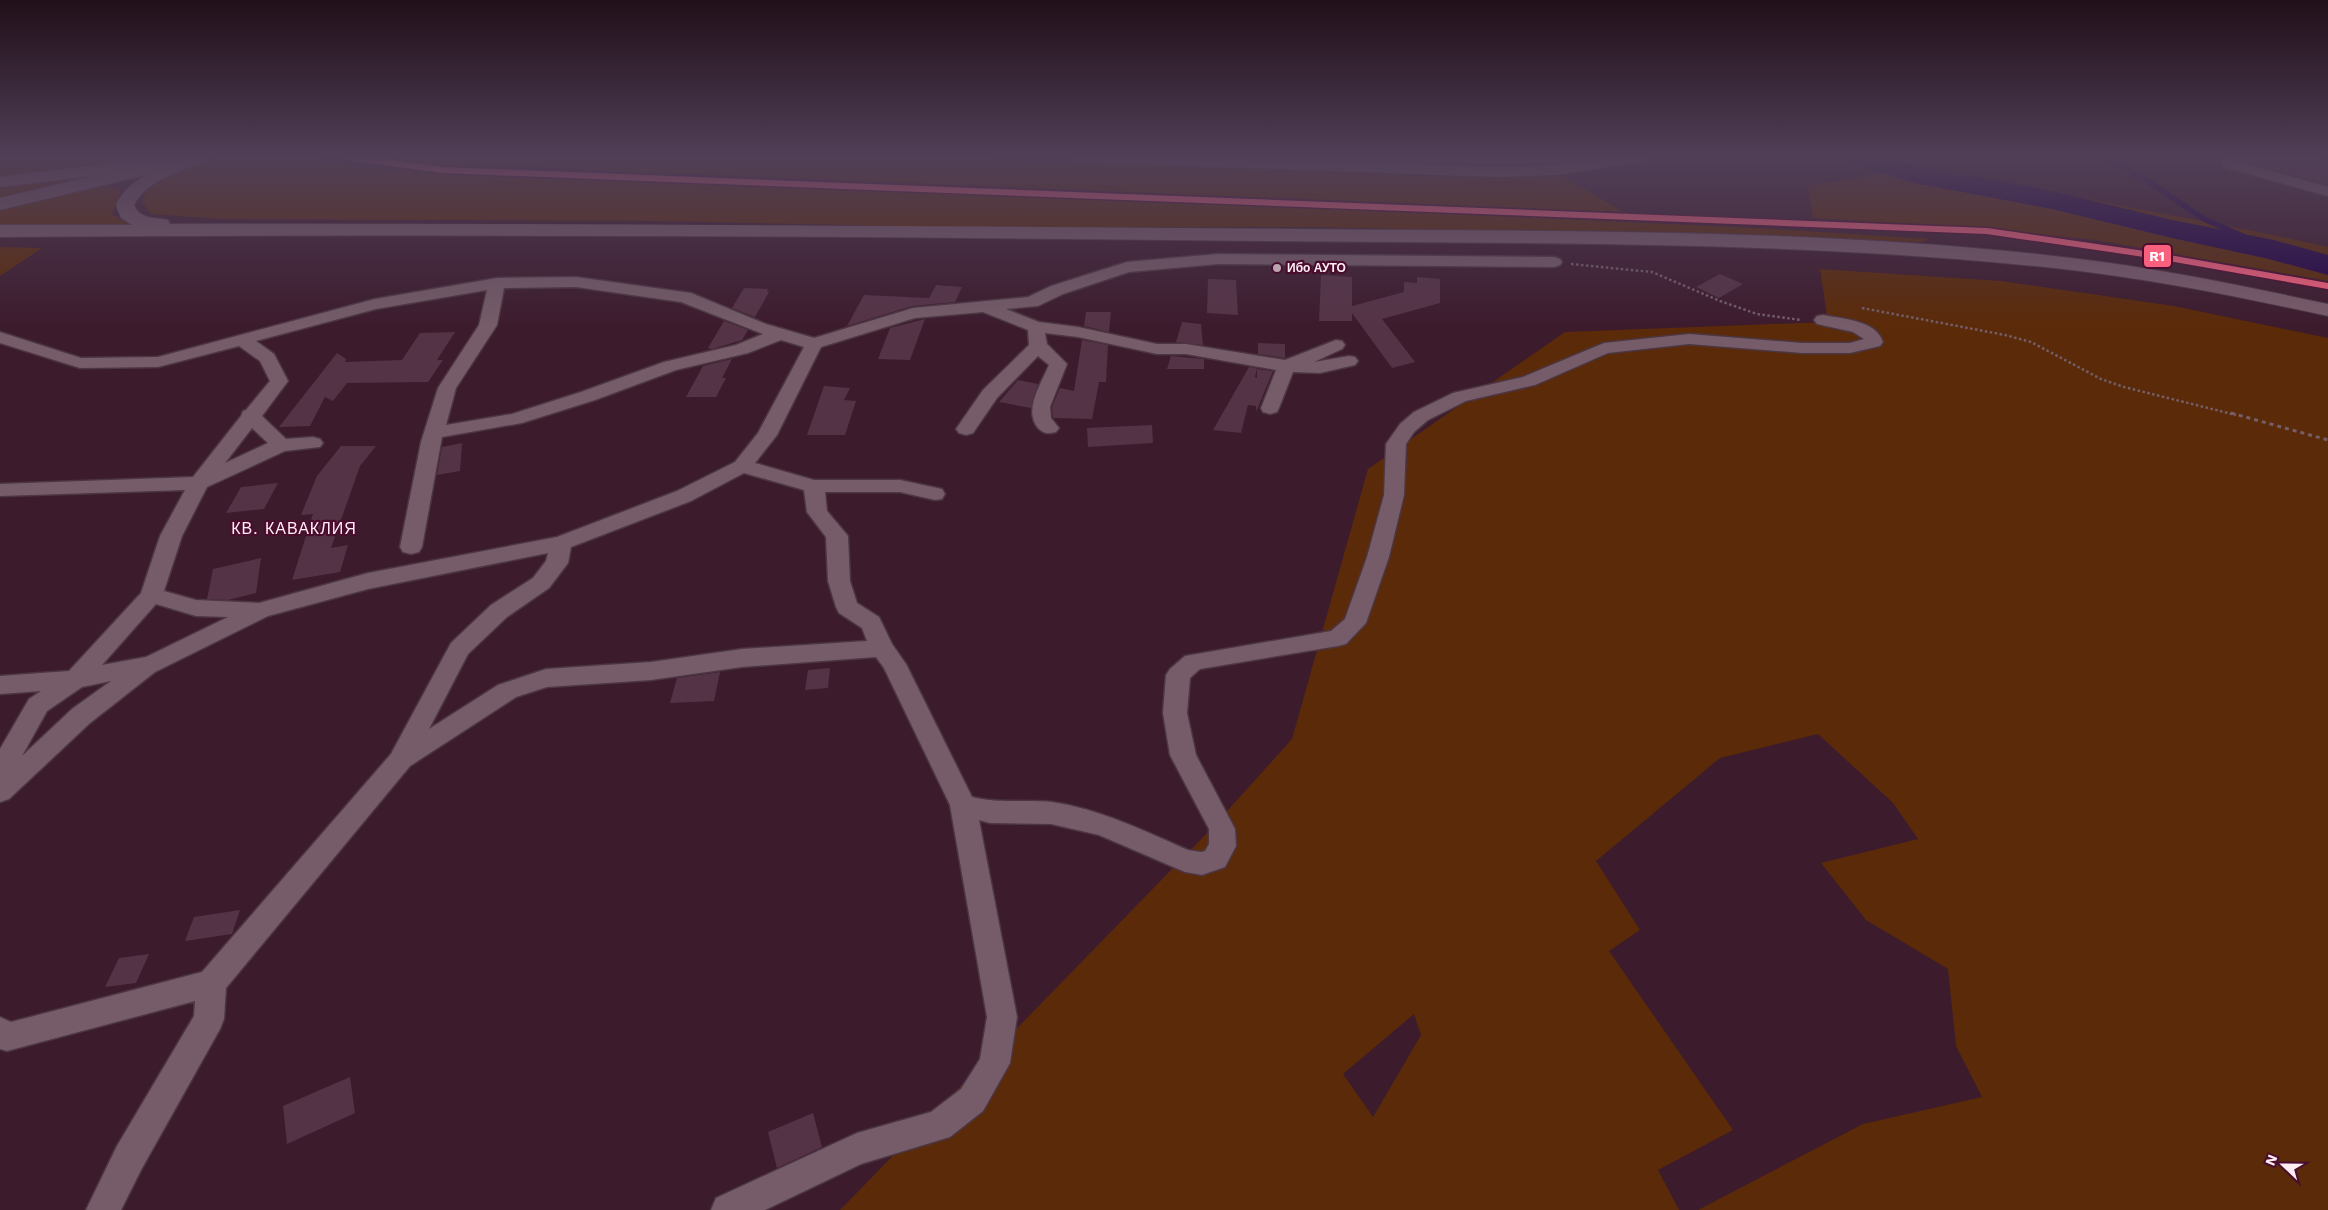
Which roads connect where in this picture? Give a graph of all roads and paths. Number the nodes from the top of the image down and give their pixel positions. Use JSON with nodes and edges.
{"nodes":[{"id":1,"x":128,"y":213,"type":"edge"},
{"id":2,"x":254,"y":229,"type":"junction"},
{"id":3,"x":0,"y":231,"type":"edge"},
{"id":4,"x":0,"y":242,"type":"edge"},
{"id":5,"x":1554,"y":262,"type":"joint"},
{"id":6,"x":498,"y":283,"type":"junction"},
{"id":7,"x":987,"y":307,"type":"junction"},
{"id":8,"x":2328,"y":310,"type":"edge"},
{"id":9,"x":2328,"y":318,"type":"edge"},
{"id":10,"x":1823,"y":320,"type":"junction"},
{"id":11,"x":1036,"y":327,"type":"junction"},
{"id":12,"x":780,"y":334,"type":"junction"},
{"id":13,"x":0,"y":337,"type":"edge"},
{"id":14,"x":242,"y":340,"type":"junction"},
{"id":15,"x":814,"y":344,"type":"junction"},
{"id":16,"x":1336,"y":345,"type":"dead end"},
{"id":17,"x":1038,"y":346,"type":"junction"},
{"id":18,"x":1350,"y":361,"type":"dead end"},
{"id":19,"x":1058,"y":364,"type":"junction"},
{"id":20,"x":1286,"y":366,"type":"junction"},
{"id":21,"x":1066,"y":382,"type":"dead end"},
{"id":22,"x":1270,"y":408,"type":"dead end"},
{"id":23,"x":250,"y":415,"type":"junction"},
{"id":24,"x":1049,"y":428,"type":"dead end"},
{"id":25,"x":966,"y":429,"type":"dead end"},
{"id":26,"x":434,"y":433,"type":"junction"},
{"id":27,"x":2328,"y":440,"type":"edge"},
{"id":28,"x":313,"y":443,"type":"dead end"},
{"id":29,"x":281,"y":445,"type":"junction"},
{"id":30,"x":742,"y":466,"type":"junction"},
{"id":31,"x":199,"y":482,"type":"junction"},
{"id":32,"x":814,"y":486,"type":"junction"},
{"id":33,"x":0,"y":490,"type":"edge"},
{"id":34,"x":935,"y":494,"type":"dead end"},
{"id":35,"x":561,"y":543,"type":"junction"},
{"id":36,"x":411,"y":547,"type":"junction"},
{"id":37,"x":433,"y":569,"type":"junction"},
{"id":38,"x":368,"y":582,"type":"junction"},
{"id":39,"x":151,"y":595,"type":"junction"},
{"id":40,"x":261,"y":610,"type":"junction"},
{"id":41,"x":882,"y":648,"type":"junction"},
{"id":42,"x":151,"y":665,"type":"junction"},
{"id":43,"x":75,"y":679,"type":"junction"},
{"id":44,"x":0,"y":685,"type":"edge"},
{"id":45,"x":401,"y":759,"type":"junction"},
{"id":46,"x":0,"y":776,"type":"edge"},
{"id":47,"x":0,"y":792,"type":"edge"},
{"id":48,"x":963,"y":805,"type":"junction"},
{"id":49,"x":211,"y":983,"type":"junction"},
{"id":50,"x":0,"y":1031,"type":"edge"},
{"id":51,"x":103,"y":1210,"type":"edge"},
{"id":52,"x":728,"y":1210,"type":"edge"}],
"edges":[{"from":1,"to":2,"type":"main road"},
{"from":2,"to":3,"type":"main road"},
{"from":2,"to":8,"type":"main road"},
{"from":4,"to":9,"type":"main road"},
{"from":5,"to":7,"type":"street"},
{"from":5,"to":10,"type":"path"},
{"from":6,"to":12,"type":"street"},
{"from":6,"to":14,"type":"street"},
{"from":6,"to":26,"type":"street"},
{"from":7,"to":11,"type":"street"},
{"from":7,"to":15,"type":"street"},
{"from":10,"to":27,"type":"path"},
{"from":10,"to":48,"type":"street"},
{"from":11,"to":17,"type":"street"},
{"from":11,"to":20,"type":"street"},
{"from":12,"to":15,"type":"street"},
{"from":12,"to":26,"type":"street"},
{"from":13,"to":14,"type":"street"},
{"from":14,"to":23,"type":"street"},
{"from":15,"to":30,"type":"street"},
{"from":16,"to":20,"type":"street"},
{"from":17,"to":19,"type":"street"},
{"from":17,"to":25,"type":"street"},
{"from":18,"to":20,"type":"street"},
{"from":19,"to":21,"type":"street"},
{"from":19,"to":24,"type":"street"},
{"from":20,"to":22,"type":"street"},
{"from":23,"to":29,"type":"street"},
{"from":23,"to":31,"type":"street"},
{"from":26,"to":36,"type":"street"},
{"from":28,"to":29,"type":"street"},
{"from":29,"to":31,"type":"street"},
{"from":30,"to":32,"type":"street"},
{"from":30,"to":35,"type":"street"},
{"from":31,"to":33,"type":"street"},
{"from":31,"to":39,"type":"street"},
{"from":32,"to":34,"type":"street"},
{"from":32,"to":41,"type":"street"},
{"from":35,"to":37,"type":"street"},
{"from":35,"to":45,"type":"street"},
{"from":36,"to":37,"type":"street"},
{"from":36,"to":38,"type":"street"},
{"from":37,"to":38,"type":"street"},
{"from":38,"to":40,"type":"street"},
{"from":39,"to":40,"type":"street"},
{"from":39,"to":43,"type":"street"},
{"from":40,"to":42,"type":"street"},
{"from":41,"to":45,"type":"street"},
{"from":41,"to":48,"type":"street"},
{"from":42,"to":43,"type":"street"},
{"from":42,"to":47,"type":"street"},
{"from":43,"to":44,"type":"street"},
{"from":43,"to":46,"type":"street"},
{"from":45,"to":49,"type":"street"},
{"from":48,"to":52,"type":"street"},
{"from":49,"to":50,"type":"street"},
{"from":49,"to":51,"type":"street"}]}
